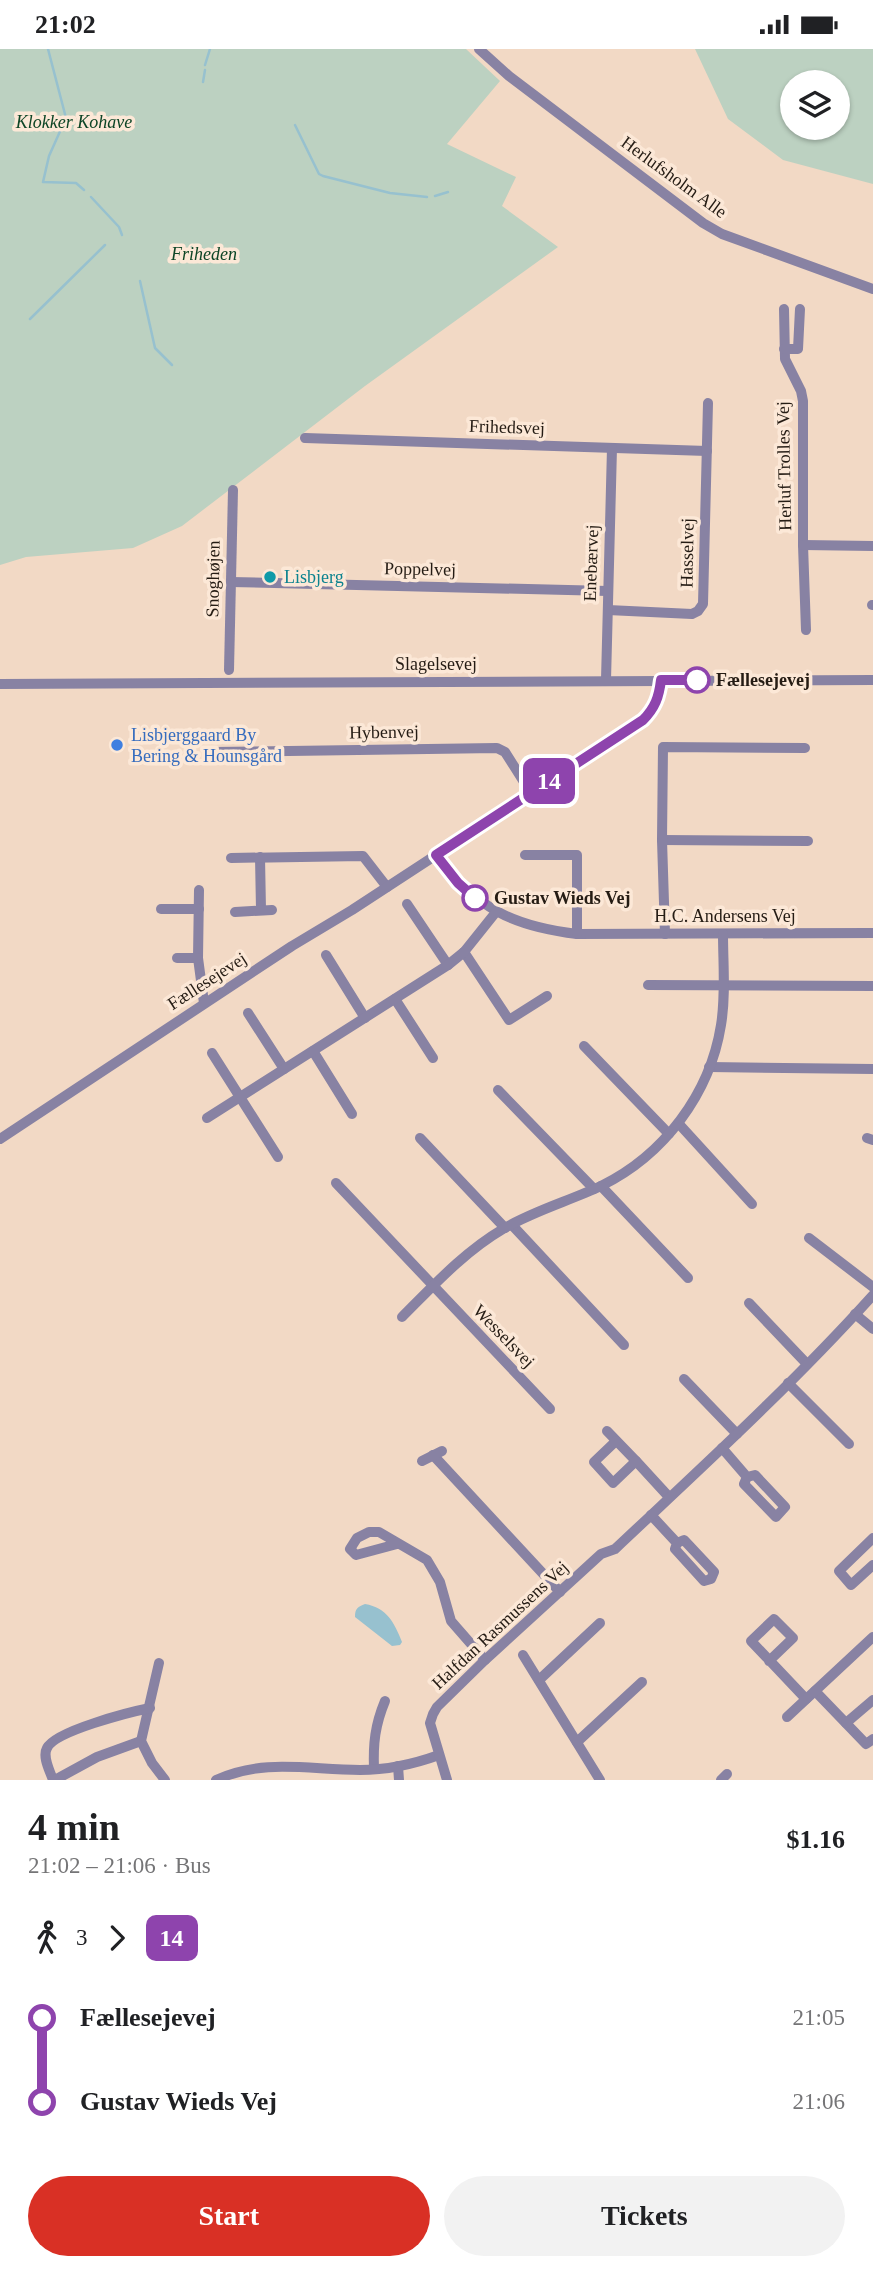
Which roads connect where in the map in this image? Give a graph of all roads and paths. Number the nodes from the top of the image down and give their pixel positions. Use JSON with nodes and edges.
{"nodes":[{"id":1,"x":479,"y":49,"type":"edge"},
{"id":2,"x":873,"y":289,"type":"edge"},
{"id":3,"x":784,"y":309,"type":"dead end"},
{"id":4,"x":800,"y":309,"type":"dead end"},
{"id":5,"x":784,"y":349,"type":"junction"},
{"id":6,"x":708,"y":403,"type":"dead end"},
{"id":7,"x":305,"y":438,"type":"dead end"},
{"id":8,"x":612,"y":448,"type":"junction"},
{"id":9,"x":707,"y":451,"type":"junction"},
{"id":10,"x":233,"y":489,"type":"dead end"},
{"id":11,"x":803,"y":545,"type":"junction"},
{"id":12,"x":873,"y":546,"type":"edge"},
{"id":13,"x":231,"y":582,"type":"junction"},
{"id":14,"x":608,"y":591,"type":"junction"},
{"id":15,"x":607,"y":610,"type":"junction"},
{"id":16,"x":806,"y":630,"type":"dead end"},
{"id":17,"x":229,"y":670,"type":"dead end"},
{"id":18,"x":606,"y":680,"type":"junction"},
{"id":19,"x":661,"y":680,"type":"junction"},
{"id":20,"x":873,"y":680,"type":"edge"},
{"id":21,"x":0,"y":684,"type":"edge"},
{"id":22,"x":805,"y":748,"type":"dead end"},
{"id":23,"x":214,"y":752,"type":"dead end"},
{"id":24,"x":531,"y":793,"type":"junction"},
{"id":25,"x":663,"y":840,"type":"junction"},
{"id":26,"x":808,"y":841,"type":"dead end"},
{"id":27,"x":436,"y":855,"type":"junction"},
{"id":28,"x":524,"y":855,"type":"dead end"},
{"id":29,"x":231,"y":857,"type":"dead end"},
{"id":30,"x":260,"y":857,"type":"junction"},
{"id":31,"x":387,"y":887,"type":"junction"},
{"id":32,"x":199,"y":890,"type":"dead end"},
{"id":33,"x":407,"y":904,"type":"dead end"},
{"id":34,"x":161,"y":909,"type":"dead end"},
{"id":35,"x":199,"y":909,"type":"junction"},
{"id":36,"x":235,"y":912,"type":"dead end"},
{"id":37,"x":496,"y":912,"type":"junction"},
{"id":38,"x":666,"y":933,"type":"junction"},
{"id":39,"x":873,"y":933,"type":"edge"},
{"id":40,"x":577,"y":934,"type":"junction"},
{"id":41,"x":723,"y":934,"type":"junction"},
{"id":42,"x":464,"y":952,"type":"junction"},
{"id":43,"x":326,"y":955,"type":"dead end"},
{"id":44,"x":177,"y":958,"type":"dead end"},
{"id":45,"x":198,"y":958,"type":"junction"},
{"id":46,"x":448,"y":965,"type":"junction"},
{"id":47,"x":648,"y":985,"type":"dead end"},
{"id":48,"x":723,"y":986,"type":"junction"},
{"id":49,"x":873,"y":986,"type":"edge"},
{"id":50,"x":547,"y":996,"type":"dead end"},
{"id":51,"x":395,"y":999,"type":"junction"},
{"id":52,"x":204,"y":1003,"type":"junction"},
{"id":53,"x":248,"y":1013,"type":"dead end"},
{"id":54,"x":365,"y":1018,"type":"junction"},
{"id":55,"x":584,"y":1045,"type":"dead end"},
{"id":56,"x":313,"y":1051,"type":"junction"},
{"id":57,"x":212,"y":1052,"type":"dead end"},
{"id":58,"x":433,"y":1058,"type":"dead end"},
{"id":59,"x":709,"y":1067,"type":"junction"},
{"id":60,"x":284,"y":1069,"type":"junction"},
{"id":61,"x":873,"y":1069,"type":"edge"},
{"id":62,"x":498,"y":1090,"type":"dead end"},
{"id":63,"x":240,"y":1097,"type":"junction"},
{"id":64,"x":352,"y":1114,"type":"dead end"},
{"id":65,"x":207,"y":1118,"type":"dead end"},
{"id":66,"x":678,"y":1124,"type":"junction"},
{"id":67,"x":669,"y":1134,"type":"junction"},
{"id":68,"x":420,"y":1138,"type":"dead end"},
{"id":69,"x":0,"y":1139,"type":"edge"},
{"id":70,"x":278,"y":1157,"type":"dead end"},
{"id":71,"x":336,"y":1183,"type":"dead end"},
{"id":72,"x":597,"y":1187,"type":"junction"},
{"id":73,"x":752,"y":1204,"type":"dead end"},
{"id":74,"x":508,"y":1226,"type":"junction"},
{"id":75,"x":809,"y":1238,"type":"dead end"},
{"id":76,"x":688,"y":1278,"type":"dead end"},
{"id":77,"x":433,"y":1286,"type":"junction"},
{"id":78,"x":873,"y":1287,"type":"edge"},
{"id":79,"x":873,"y":1295,"type":"edge"},
{"id":80,"x":749,"y":1303,"type":"dead end"},
{"id":81,"x":856,"y":1314,"type":"junction"},
{"id":82,"x":402,"y":1317,"type":"dead end"},
{"id":83,"x":873,"y":1329,"type":"edge"},
{"id":84,"x":624,"y":1345,"type":"dead end"},
{"id":85,"x":807,"y":1364,"type":"junction"},
{"id":86,"x":684,"y":1378,"type":"dead end"},
{"id":87,"x":788,"y":1383,"type":"junction"},
{"id":88,"x":550,"y":1409,"type":"dead end"},
{"id":89,"x":607,"y":1431,"type":"dead end"},
{"id":90,"x":737,"y":1434,"type":"junction"},
{"id":91,"x":616,"y":1441,"type":"junction"},
{"id":92,"x":849,"y":1444,"type":"dead end"},
{"id":93,"x":722,"y":1448,"type":"junction"},
{"id":94,"x":422,"y":1461,"type":"dead end"},
{"id":95,"x":636,"y":1461,"type":"junction"},
{"id":96,"x":747,"y":1477,"type":"dead end"},
{"id":97,"x":670,"y":1497,"type":"junction"},
{"id":98,"x":651,"y":1515,"type":"junction"},
{"id":99,"x":873,"y":1538,"type":"edge"},
{"id":100,"x":397,"y":1543,"type":"dead end"},
{"id":101,"x":677,"y":1543,"type":"dead end"},
{"id":102,"x":873,"y":1565,"type":"edge"},
{"id":103,"x":560,"y":1592,"type":"junction"},
{"id":104,"x":600,"y":1623,"type":"dead end"},
{"id":105,"x":873,"y":1637,"type":"edge"},
{"id":106,"x":523,"y":1654,"type":"dead end"},
{"id":107,"x":485,"y":1660,"type":"junction"},
{"id":108,"x":769,"y":1661,"type":"dead end"},
{"id":109,"x":159,"y":1663,"type":"dead end"},
{"id":110,"x":539,"y":1680,"type":"junction"},
{"id":111,"x":642,"y":1682,"type":"dead end"},
{"id":112,"x":815,"y":1691,"type":"junction"},
{"id":113,"x":806,"y":1699,"type":"junction"},
{"id":114,"x":873,"y":1700,"type":"edge"},
{"id":115,"x":385,"y":1702,"type":"dead end"},
{"id":116,"x":150,"y":1709,"type":"junction"},
{"id":117,"x":787,"y":1717,"type":"dead end"},
{"id":118,"x":846,"y":1723,"type":"junction"},
{"id":119,"x":873,"y":1739,"type":"edge"},
{"id":120,"x":141,"y":1741,"type":"junction"},
{"id":121,"x":577,"y":1742,"type":"junction"},
{"id":122,"x":439,"y":1755,"type":"junction"},
{"id":123,"x":398,"y":1766,"type":"junction"},
{"id":124,"x":374,"y":1769,"type":"junction"},
{"id":125,"x":54,"y":1780,"type":"edge"},
{"id":126,"x":165,"y":1780,"type":"edge"},
{"id":127,"x":216,"y":1780,"type":"edge"},
{"id":128,"x":398,"y":1780,"type":"edge"},
{"id":129,"x":447,"y":1780,"type":"edge"},
{"id":130,"x":600,"y":1780,"type":"edge"}],
"edges":[{"from":1,"to":2,"type":"street","name":"Herlufsholm Alle"},
{"from":3,"to":5,"type":"street","name":"Herluf Trolles Vej"},
{"from":4,"to":5,"type":"street"},
{"from":5,"to":11,"type":"street","name":"Herluf Trolles Vej"},
{"from":6,"to":9,"type":"street","name":"Hasselvej"},
{"from":7,"to":8,"type":"street","name":"Frihedsvej"},
{"from":8,"to":9,"type":"street","name":"Frihedsvej"},
{"from":8,"to":14,"type":"street","name":"Enebærvej"},
{"from":9,"to":15,"type":"street","name":"Hasselvej"},
{"from":10,"to":13,"type":"street","name":"Snoghøjen"},
{"from":11,"to":12,"type":"street","name":"Herluf Trolles Vej"},
{"from":11,"to":16,"type":"street","name":"Herluf Trolles Vej"},
{"from":13,"to":14,"type":"street","name":"Poppelvej"},
{"from":13,"to":17,"type":"street","name":"Snoghøjen"},
{"from":14,"to":15,"type":"street","name":"Enebærvej"},
{"from":15,"to":18,"type":"street","name":"Enebærvej"},
{"from":18,"to":19,"type":"street","name":"Slagelsevej"},
{"from":18,"to":21,"type":"street","name":"Slagelsevej"},
{"from":19,"to":20,"type":"street","name":"Slagelsevej"},
{"from":19,"to":24,"type":"street","name":"Fællesejevej"},
{"from":22,"to":25,"type":"street"},
{"from":23,"to":24,"type":"street","name":"Hybenvej"},
{"from":24,"to":27,"type":"street","name":"Fællesejevej"},
{"from":25,"to":26,"type":"street"},
{"from":25,"to":38,"type":"street"},
{"from":27,"to":31,"type":"street","name":"Fællesejevej"},
{"from":27,"to":37,"type":"street","name":"H.C. Andersens Vej"},
{"from":28,"to":40,"type":"street"},
{"from":29,"to":30,"type":"street"},
{"from":30,"to":31,"type":"street"},
{"from":30,"to":36,"type":"street"},
{"from":31,"to":52,"type":"street","name":"Fællesejevej"},
{"from":32,"to":35,"type":"street"},
{"from":33,"to":46,"type":"street"},
{"from":34,"to":35,"type":"street"},
{"from":35,"to":45,"type":"street"},
{"from":37,"to":40,"type":"street","name":"H.C. Andersens Vej"},
{"from":37,"to":42,"type":"street"},
{"from":38,"to":40,"type":"street","name":"H.C. Andersens Vej"},
{"from":38,"to":41,"type":"street","name":"H.C. Andersens Vej"},
{"from":39,"to":41,"type":"street","name":"H.C. Andersens Vej"},
{"from":41,"to":48,"type":"street"},
{"from":42,"to":46,"type":"street"},
{"from":42,"to":50,"type":"street"},
{"from":43,"to":54,"type":"street"},
{"from":44,"to":45,"type":"street"},
{"from":45,"to":52,"type":"street"},
{"from":46,"to":51,"type":"street"},
{"from":47,"to":48,"type":"street"},
{"from":48,"to":49,"type":"street"},
{"from":48,"to":59,"type":"street"},
{"from":51,"to":54,"type":"street"},
{"from":51,"to":58,"type":"street"},
{"from":52,"to":69,"type":"street","name":"Fællesejevej"},
{"from":53,"to":60,"type":"street"},
{"from":54,"to":56,"type":"street"},
{"from":55,"to":67,"type":"street"},
{"from":56,"to":60,"type":"street"},
{"from":56,"to":64,"type":"street"},
{"from":57,"to":63,"type":"street"},
{"from":59,"to":61,"type":"street"},
{"from":59,"to":66,"type":"street"},
{"from":60,"to":63,"type":"street"},
{"from":62,"to":72,"type":"street"},
{"from":63,"to":65,"type":"street"},
{"from":63,"to":70,"type":"street"},
{"from":66,"to":67,"type":"street"},
{"from":66,"to":73,"type":"street"},
{"from":67,"to":72,"type":"street"},
{"from":68,"to":74,"type":"street"},
{"from":71,"to":77,"type":"street","name":"Wesselsvej"},
{"from":72,"to":74,"type":"street"},
{"from":72,"to":76,"type":"street"},
{"from":74,"to":77,"type":"street"},
{"from":74,"to":84,"type":"street"},
{"from":75,"to":78,"type":"street"},
{"from":77,"to":82,"type":"street"},
{"from":77,"to":88,"type":"street","name":"Wesselsvej"},
{"from":79,"to":81,"type":"street","name":"Halfdan Rasmussens Vej"},
{"from":80,"to":85,"type":"street"},
{"from":81,"to":83,"type":"street"},
{"from":81,"to":85,"type":"street","name":"Halfdan Rasmussens Vej"},
{"from":85,"to":87,"type":"street","name":"Halfdan Rasmussens Vej"},
{"from":86,"to":90,"type":"street"},
{"from":87,"to":90,"type":"street","name":"Halfdan Rasmussens Vej"},
{"from":87,"to":92,"type":"street"},
{"from":89,"to":91,"type":"street"},
{"from":90,"to":93,"type":"street","name":"Halfdan Rasmussens Vej"},
{"from":91,"to":95,"type":"street"},
{"from":91,"to":95,"type":"street"},
{"from":93,"to":96,"type":"street"},
{"from":93,"to":97,"type":"street","name":"Halfdan Rasmussens Vej"},
{"from":94,"to":103,"type":"street"},
{"from":95,"to":97,"type":"street"},
{"from":97,"to":98,"type":"street","name":"Halfdan Rasmussens Vej"},
{"from":98,"to":101,"type":"street"},
{"from":98,"to":103,"type":"street","name":"Halfdan Rasmussens Vej"},
{"from":99,"to":102,"type":"street"},
{"from":100,"to":107,"type":"street"},
{"from":103,"to":107,"type":"street","name":"Halfdan Rasmussens Vej"},
{"from":104,"to":110,"type":"street"},
{"from":105,"to":112,"type":"street"},
{"from":106,"to":110,"type":"street"},
{"from":107,"to":122,"type":"street","name":"Halfdan Rasmussens Vej"},
{"from":108,"to":113,"type":"street"},
{"from":109,"to":116,"type":"street"},
{"from":110,"to":121,"type":"street"},
{"from":111,"to":121,"type":"street"},
{"from":112,"to":113,"type":"street"},
{"from":112,"to":118,"type":"street"},
{"from":113,"to":117,"type":"street"},
{"from":114,"to":118,"type":"street"},
{"from":115,"to":124,"type":"street"},
{"from":116,"to":120,"type":"street"},
{"from":116,"to":125,"type":"street"},
{"from":118,"to":119,"type":"street"},
{"from":120,"to":125,"type":"street"},
{"from":120,"to":126,"type":"street"},
{"from":121,"to":130,"type":"street"},
{"from":122,"to":123,"type":"street"},
{"from":122,"to":129,"type":"street","name":"Halfdan Rasmussens Vej"},
{"from":123,"to":124,"type":"street"},
{"from":123,"to":128,"type":"street"},
{"from":124,"to":127,"type":"street"}]}
